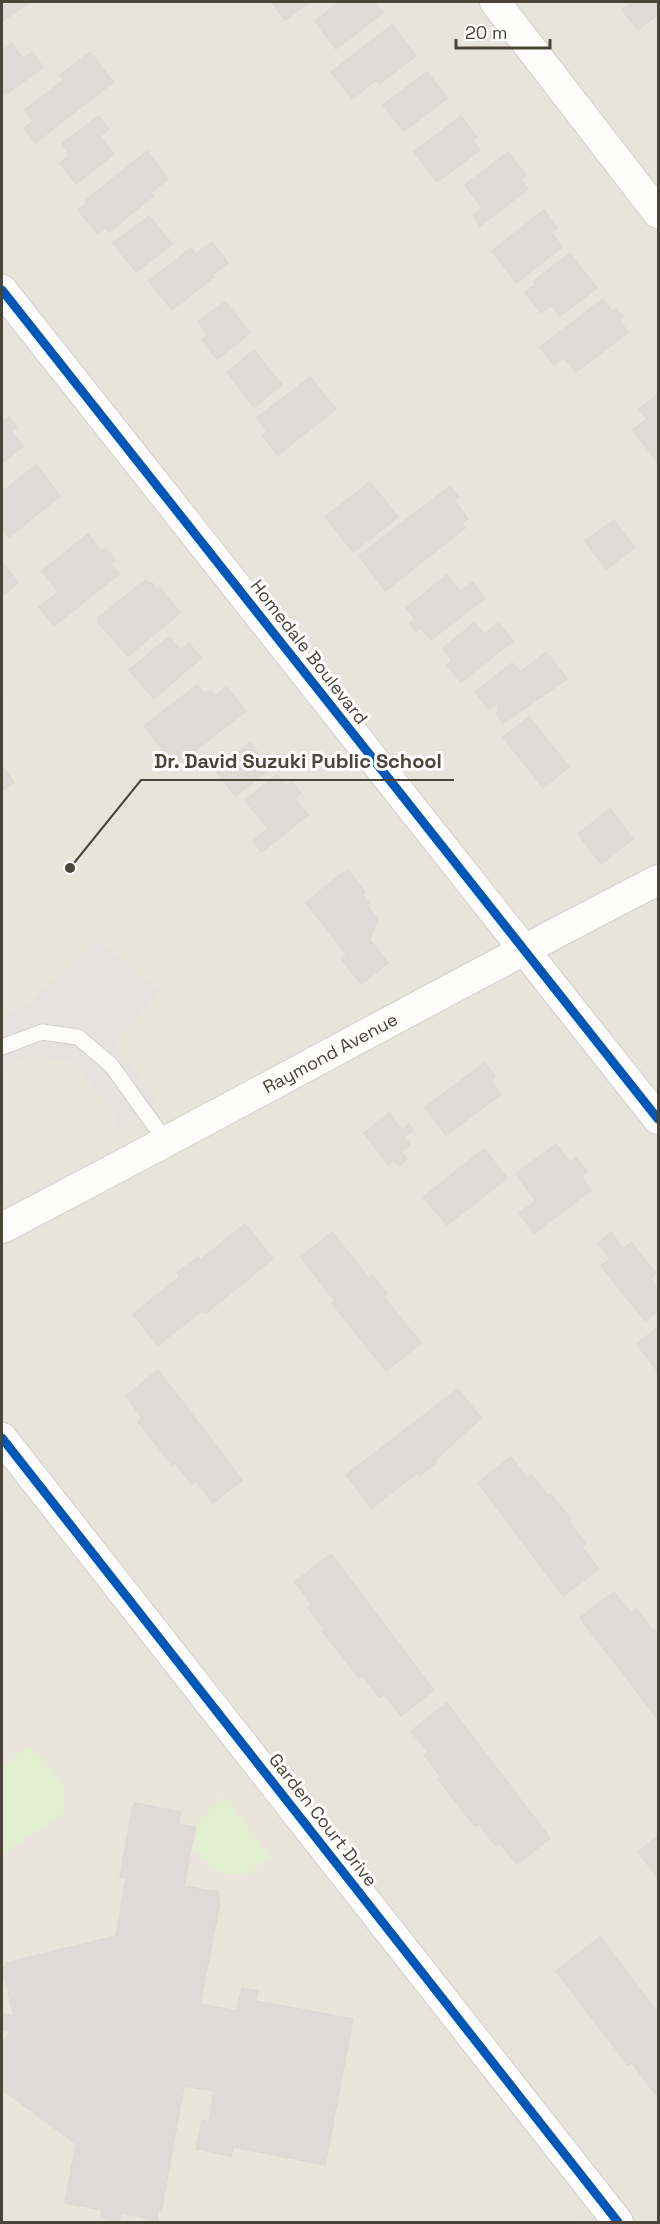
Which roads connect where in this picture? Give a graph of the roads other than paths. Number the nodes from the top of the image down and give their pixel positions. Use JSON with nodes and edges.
{"nodes":[{"id":1,"x":495,"y":2,"type":"edge"},
{"id":2,"x":658,"y":213,"type":"edge"},
{"id":3,"x":2,"y":290,"type":"edge"},
{"id":4,"x":658,"y":880,"type":"edge"},
{"id":5,"x":523,"y":949,"type":"junction"},
{"id":6,"x":2,"y":1047,"type":"edge"},
{"id":7,"x":658,"y":1119,"type":"edge"},
{"id":8,"x":167,"y":1143,"type":"junction"},
{"id":9,"x":2,"y":1228,"type":"edge"},
{"id":10,"x":2,"y":1438,"type":"edge"},
{"id":11,"x":618,"y":2223,"type":"edge"}],
"edges":[{"from":1,"to":2,"type":"street"},
{"from":3,"to":5,"type":"street","name":"Homedale Boulevard"},
{"from":4,"to":5,"type":"street","name":"Raymond Avenue"},
{"from":5,"to":7,"type":"street","name":"Homedale Boulevard"},
{"from":5,"to":8,"type":"street","name":"Raymond Avenue"},
{"from":6,"to":8,"type":"lane"},
{"from":8,"to":9,"type":"street","name":"Raymond Avenue"},
{"from":10,"to":11,"type":"street","name":"Garden Court Drive"}]}
